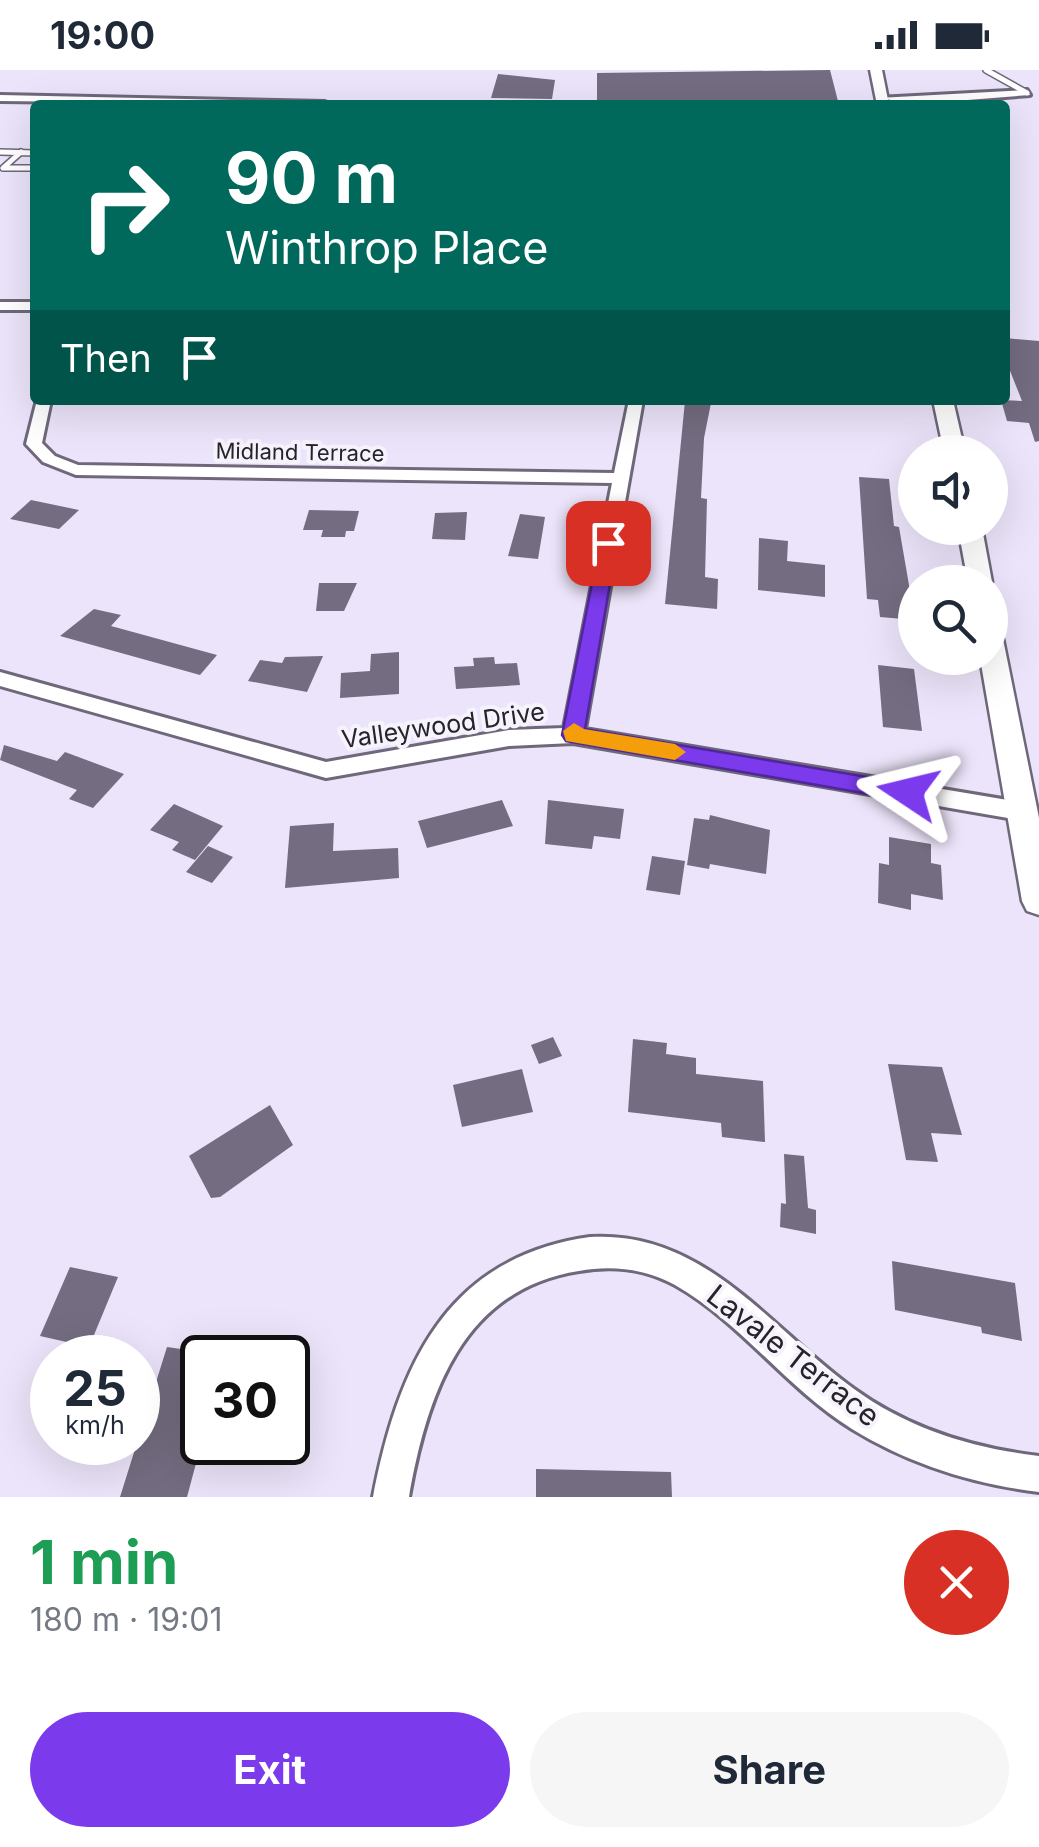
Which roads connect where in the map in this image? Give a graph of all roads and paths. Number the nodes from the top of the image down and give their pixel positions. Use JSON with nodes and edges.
{"nodes":[{"id":1,"x":876,"y":70,"type":"edge"},
{"id":2,"x":986,"y":70,"type":"edge"},
{"id":3,"x":1027,"y":93,"type":"joint"},
{"id":4,"x":0,"y":98,"type":"edge"},
{"id":5,"x":954,"y":98,"type":"junction"},
{"id":6,"x":93,"y":100,"type":"edge"},
{"id":7,"x":883,"y":100,"type":"edge"},
{"id":8,"x":944,"y":100,"type":"edge"},
{"id":9,"x":957,"y":100,"type":"edge"},
{"id":10,"x":0,"y":152,"type":"edge"},
{"id":11,"x":20,"y":152,"type":"junction"},
{"id":12,"x":30,"y":153,"type":"edge"},
{"id":13,"x":30,"y":168,"type":"edge"},
{"id":14,"x":0,"y":306,"type":"edge"},
{"id":15,"x":30,"y":306,"type":"edge"},
{"id":16,"x":43,"y":405,"type":"edge"},
{"id":17,"x":635,"y":405,"type":"edge"},
{"id":18,"x":944,"y":405,"type":"edge"},
{"id":19,"x":951,"y":435,"type":"edge"},
{"id":20,"x":620,"y":478,"type":"junction"},
{"id":21,"x":996,"y":675,"type":"edge"},
{"id":22,"x":0,"y":679,"type":"edge"},
{"id":23,"x":573,"y":735,"type":"junction"},
{"id":24,"x":1020,"y":811,"type":"junction"},
{"id":25,"x":1039,"y":901,"type":"edge"},
{"id":26,"x":1039,"y":1474,"type":"edge"},
{"id":27,"x":391,"y":1497,"type":"edge"}],
"edges":[{"from":1,"to":7,"type":"main road"},
{"from":2,"to":3,"type":"lane"},
{"from":3,"to":5,"type":"street"},
{"from":4,"to":6,"type":"street"},
{"from":5,"to":8,"type":"street"},
{"from":5,"to":9,"type":"lane"},
{"from":10,"to":11,"type":"lane"},
{"from":11,"to":12,"type":"lane"},
{"from":11,"to":13,"type":"lane"},
{"from":14,"to":15,"type":"street"},
{"from":16,"to":20,"type":"street","name":"Midland Terrace"},
{"from":17,"to":20,"type":"street"},
{"from":18,"to":19,"type":"main road"},
{"from":20,"to":23,"type":"street"},
{"from":21,"to":24,"type":"main road"},
{"from":22,"to":23,"type":"street","name":"Valleywood Drive"},
{"from":23,"to":24,"type":"street","name":"Valleywood Drive"},
{"from":24,"to":25,"type":"main road"},
{"from":26,"to":27,"type":"street","name":"Lavale Terrace"}]}
